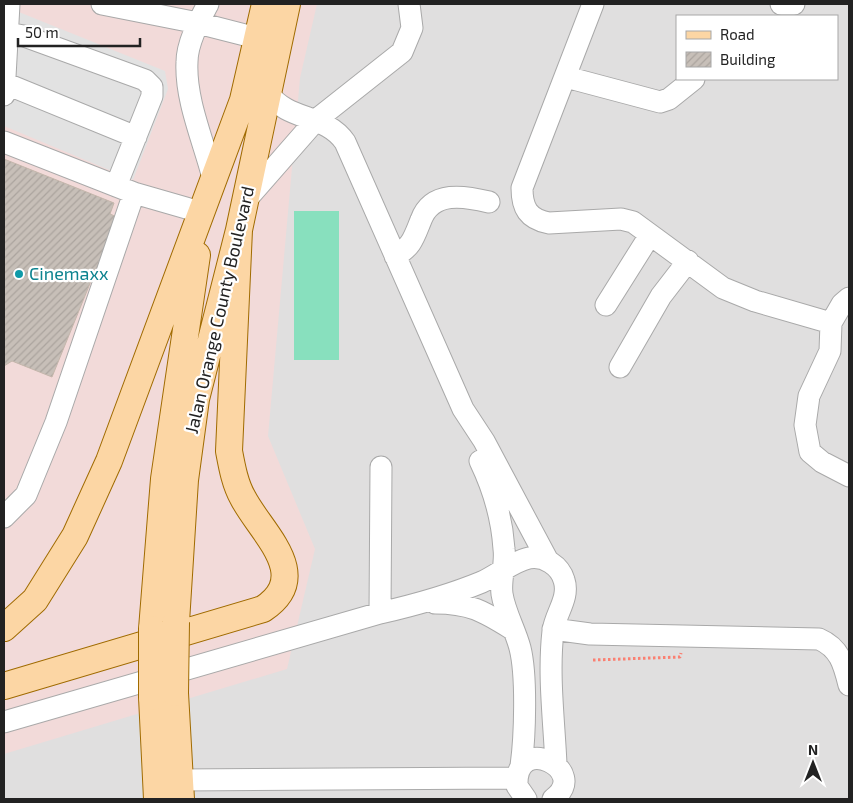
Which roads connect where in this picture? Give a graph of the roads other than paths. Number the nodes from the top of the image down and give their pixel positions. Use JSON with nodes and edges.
{"nodes":[{"id":1,"x":102,"y":4,"type":"edge"},
{"id":2,"x":208,"y":4,"type":"edge"},
{"id":3,"x":265,"y":4,"type":"edge"},
{"id":4,"x":287,"y":4,"type":"edge"},
{"id":5,"x":409,"y":4,"type":"edge"},
{"id":6,"x":593,"y":4,"type":"edge"},
{"id":7,"x":781,"y":4,"type":"edge"},
{"id":8,"x":794,"y":4,"type":"edge"},
{"id":9,"x":7,"y":18,"type":"edge"},
{"id":10,"x":198,"y":23,"type":"junction"},
{"id":11,"x":257,"y":38,"type":"junction"},
{"id":12,"x":5,"y":60,"type":"edge"},
{"id":13,"x":566,"y":77,"type":"junction"},
{"id":14,"x":693,"y":80,"type":"edge"},
{"id":15,"x":4,"y":89,"type":"edge"},
{"id":16,"x":268,"y":94,"type":"junction"},
{"id":17,"x":316,"y":120,"type":"junction"},
{"id":18,"x":136,"y":137,"type":"junction"},
{"id":19,"x":4,"y":142,"type":"edge"},
{"id":20,"x":125,"y":189,"type":"junction"},
{"id":21,"x":206,"y":197,"type":"junction"},
{"id":22,"x":246,"y":200,"type":"junction"},
{"id":23,"x":489,"y":202,"type":"dead end"},
{"id":24,"x":239,"y":230,"type":"junction"},
{"id":25,"x":650,"y":234,"type":"junction"},
{"id":26,"x":395,"y":256,"type":"junction"},
{"id":27,"x":688,"y":261,"type":"junction"},
{"id":28,"x":849,"y":298,"type":"edge"},
{"id":29,"x":606,"y":305,"type":"dead end"},
{"id":30,"x":831,"y":323,"type":"junction"},
{"id":31,"x":620,"y":367,"type":"dead end"},
{"id":32,"x":463,"y":409,"type":"junction"},
{"id":33,"x":380,"y":467,"type":"dead end"},
{"id":34,"x":849,"y":476,"type":"edge"},
{"id":35,"x":4,"y":517,"type":"edge"},
{"id":36,"x":548,"y":561,"type":"junction"},
{"id":37,"x":504,"y":572,"type":"junction"},
{"id":38,"x":427,"y":603,"type":"junction"},
{"id":39,"x":380,"y":613,"type":"junction"},
{"id":40,"x":164,"y":625,"type":"junction"},
{"id":41,"x":4,"y":628,"type":"edge"},
{"id":42,"x":553,"y":629,"type":"junction"},
{"id":43,"x":514,"y":633,"type":"junction"},
{"id":44,"x":849,"y":685,"type":"edge"},
{"id":45,"x":4,"y":686,"type":"edge"},
{"id":46,"x":4,"y":722,"type":"edge"},
{"id":47,"x":556,"y":764,"type":"junction"},
{"id":48,"x":521,"y":787,"type":"edge"},
{"id":49,"x":168,"y":790,"type":"edge"},
{"id":50,"x":556,"y":798,"type":"edge"}],
"edges":[{"from":1,"to":10,"type":"street"},
{"from":2,"to":10,"type":"street"},
{"from":3,"to":11,"type":"main road"},
{"from":4,"to":16,"type":"main road","name":"Jalan Orange County Boulevard"},
{"from":5,"to":17,"type":"street"},
{"from":6,"to":13,"type":"street"},
{"from":7,"to":8,"type":"street"},
{"from":9,"to":12,"type":"street"},
{"from":9,"to":18,"type":"street"},
{"from":10,"to":11,"type":"street"},
{"from":10,"to":21,"type":"street"},
{"from":11,"to":21,"type":"main road"},
{"from":12,"to":15,"type":"street"},
{"from":13,"to":14,"type":"street"},
{"from":13,"to":25,"type":"street"},
{"from":15,"to":18,"type":"street"},
{"from":16,"to":17,"type":"street"},
{"from":16,"to":22,"type":"main road","name":"Jalan Orange County Boulevard"},
{"from":17,"to":22,"type":"street"},
{"from":17,"to":26,"type":"street"},
{"from":18,"to":20,"type":"street"},
{"from":19,"to":20,"type":"street"},
{"from":20,"to":21,"type":"street"},
{"from":20,"to":35,"type":"street"},
{"from":21,"to":40,"type":"main road","name":"Jalan Orange County Boulevard"},
{"from":21,"to":41,"type":"main road"},
{"from":22,"to":24,"type":"main road","name":"Jalan Orange County Boulevard"},
{"from":23,"to":26,"type":"street"},
{"from":24,"to":40,"type":"main road","name":"Jalan Orange County Boulevard"},
{"from":24,"to":45,"type":"main road"},
{"from":25,"to":27,"type":"street"},
{"from":25,"to":29,"type":"street"},
{"from":26,"to":32,"type":"street"},
{"from":27,"to":30,"type":"street"},
{"from":27,"to":31,"type":"street"},
{"from":28,"to":30,"type":"street"},
{"from":30,"to":34,"type":"street"},
{"from":32,"to":36,"type":"street"},
{"from":32,"to":37,"type":"street"},
{"from":33,"to":39,"type":"street"},
{"from":36,"to":37,"type":"street"},
{"from":36,"to":42,"type":"street"},
{"from":37,"to":38,"type":"street"},
{"from":37,"to":43,"type":"street"},
{"from":38,"to":39,"type":"street"},
{"from":38,"to":43,"type":"street"},
{"from":39,"to":46,"type":"street"},
{"from":40,"to":49,"type":"main road","name":"Jalan Orange County Boulevard","bridge":true},
{"from":42,"to":44,"type":"street"},
{"from":42,"to":47,"type":"street"},
{"from":43,"to":48,"type":"street"},
{"from":47,"to":48,"type":"street"},
{"from":47,"to":50,"type":"street"},
{"from":48,"to":49,"type":"street"}]}
